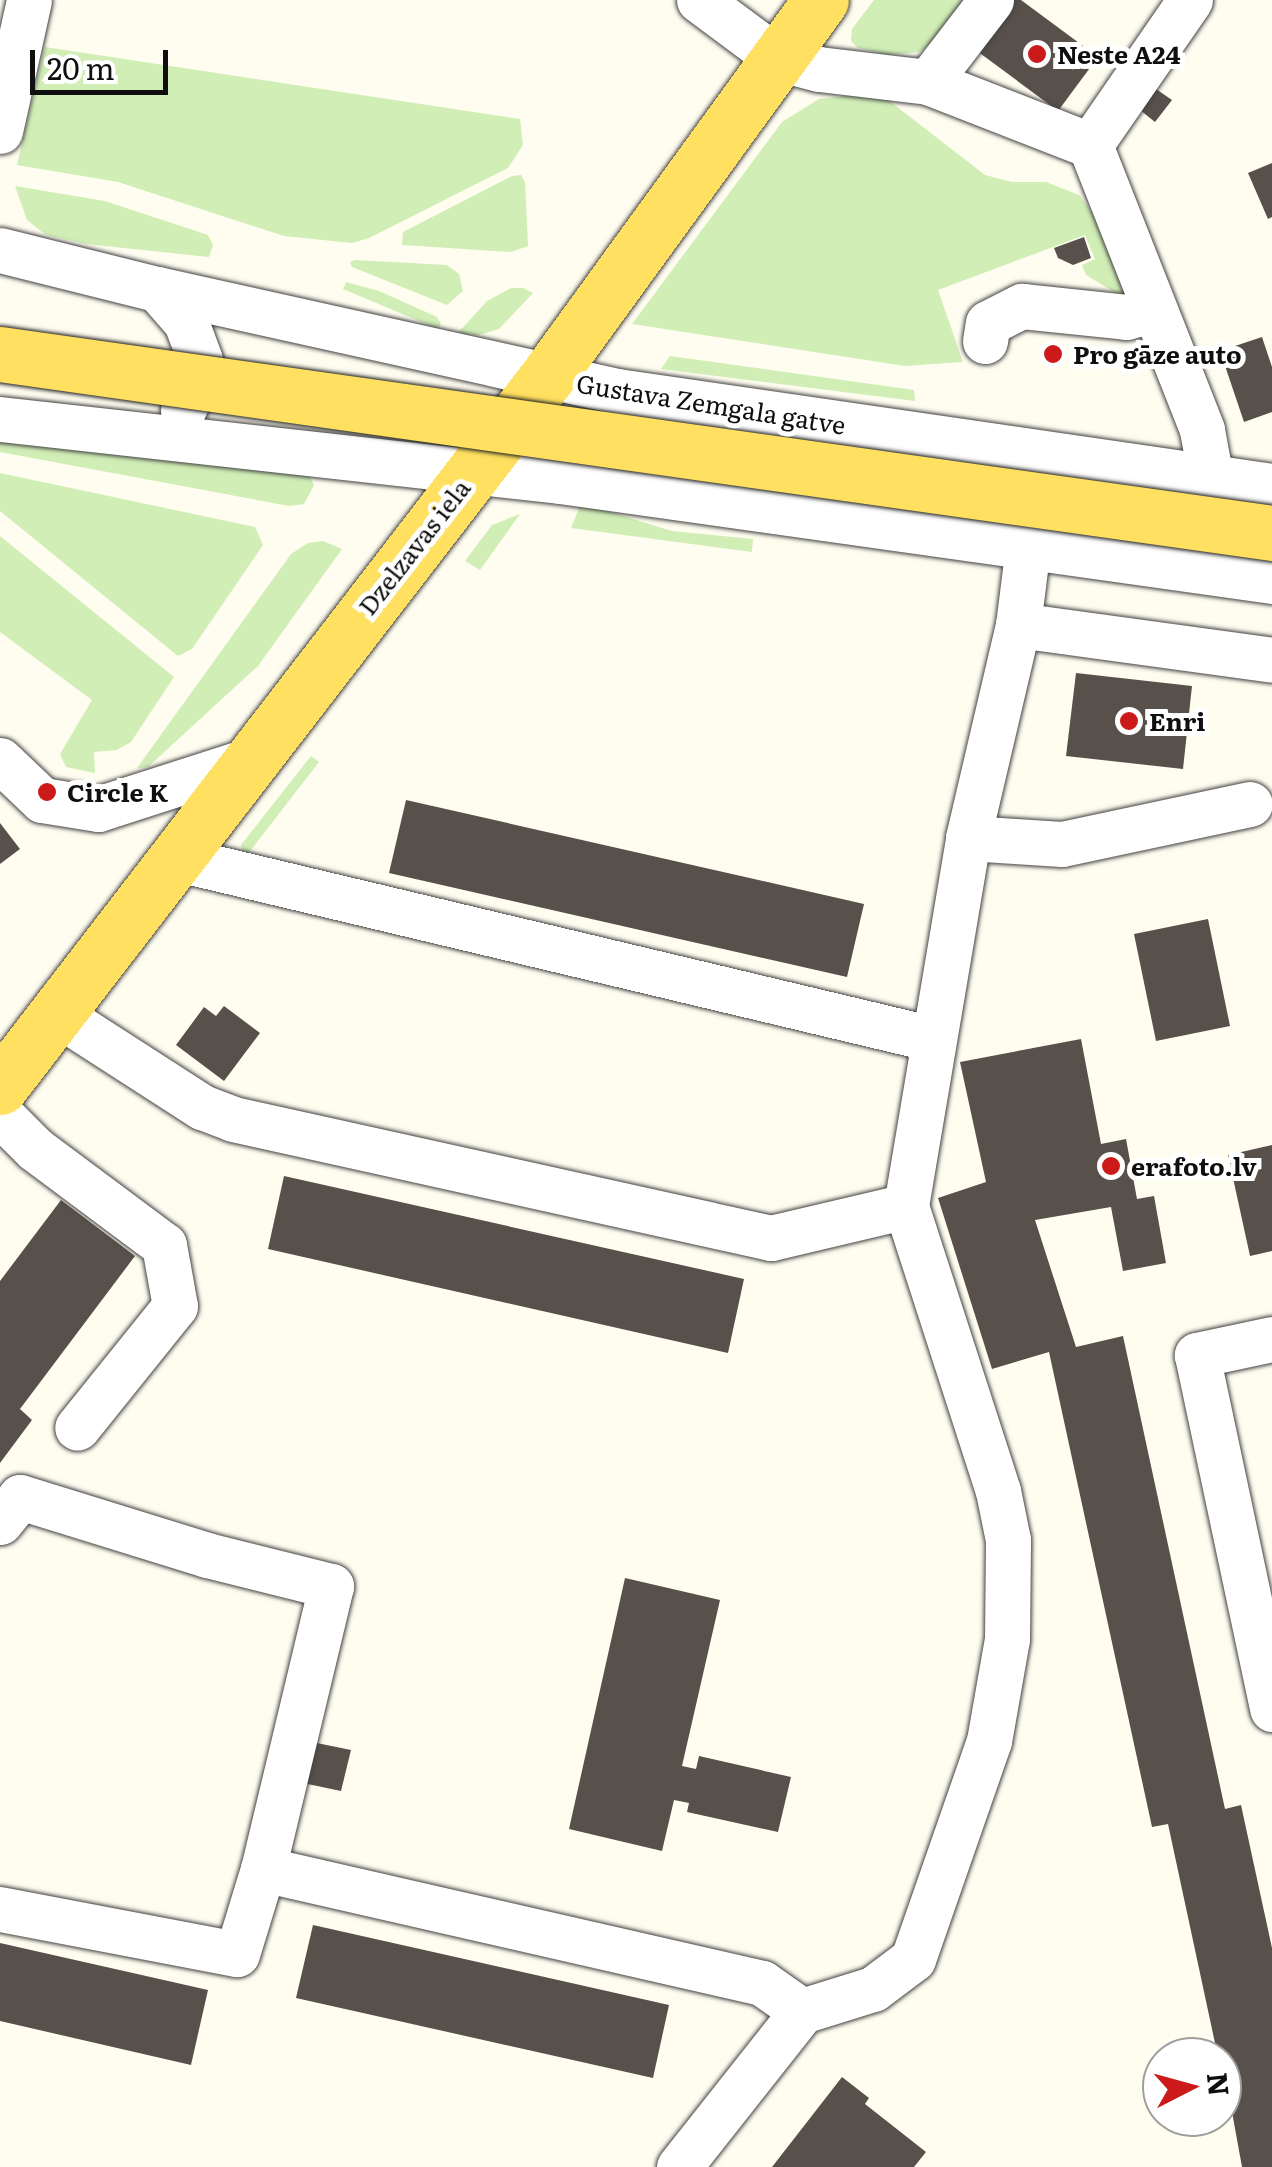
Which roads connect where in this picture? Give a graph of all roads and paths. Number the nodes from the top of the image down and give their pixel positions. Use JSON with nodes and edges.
{"nodes":[{"id":1,"x":29,"y":0,"type":"edge"},
{"id":2,"x":698,"y":0,"type":"edge"},
{"id":3,"x":821,"y":0,"type":"edge"},
{"id":4,"x":992,"y":0,"type":"edge"},
{"id":5,"x":1176,"y":5,"type":"edge"},
{"id":6,"x":777,"y":58,"type":"junction"},
{"id":7,"x":928,"y":82,"type":"junction"},
{"id":8,"x":0,"y":131,"type":"edge"},
{"id":9,"x":1090,"y":146,"type":"junction"},
{"id":10,"x":0,"y":250,"type":"edge"},
{"id":11,"x":157,"y":289,"type":"junction"},
{"id":12,"x":1153,"y":310,"type":"junction"},
{"id":13,"x":985,"y":341,"type":"dead end"},
{"id":14,"x":0,"y":354,"type":"edge"},
{"id":15,"x":547,"y":377,"type":"junction"},
{"id":16,"x":0,"y":419,"type":"edge"},
{"id":17,"x":158,"y":437,"type":"junction"},
{"id":18,"x":472,"y":472,"type":"junction"},
{"id":19,"x":1210,"y":479,"type":"junction"},
{"id":20,"x":1272,"y":486,"type":"edge"},
{"id":21,"x":1272,"y":533,"type":"edge"},
{"id":22,"x":1028,"y":546,"type":"junction"},
{"id":23,"x":1272,"y":581,"type":"edge"},
{"id":24,"x":1018,"y":625,"type":"junction"},
{"id":25,"x":1272,"y":660,"type":"edge"},
{"id":26,"x":0,"y":760,"type":"edge"},
{"id":27,"x":250,"y":760,"type":"junction"},
{"id":28,"x":1250,"y":804,"type":"dead end"},
{"id":29,"x":968,"y":838,"type":"junction"},
{"id":30,"x":174,"y":858,"type":"junction"},
{"id":31,"x":56,"y":1013,"type":"junction"},
{"id":32,"x":933,"y":1039,"type":"junction"},
{"id":33,"x":0,"y":1087,"type":"edge"},
{"id":34,"x":0,"y":1114,"type":"edge"},
{"id":35,"x":906,"y":1206,"type":"junction"},
{"id":36,"x":1272,"y":1340,"type":"edge"},
{"id":37,"x":77,"y":1428,"type":"dead end"},
{"id":38,"x":0,"y":1522,"type":"edge"},
{"id":39,"x":1272,"y":1710,"type":"edge"},
{"id":40,"x":263,"y":1869,"type":"junction"},
{"id":41,"x":0,"y":1909,"type":"edge"},
{"id":42,"x":802,"y":2011,"type":"junction"},
{"id":43,"x":679,"y":2167,"type":"edge"}],
"edges":[{"from":1,"to":8,"type":"street"},
{"from":2,"to":6,"type":"street"},
{"from":3,"to":6,"type":"main road","name":"Dzelzavas iela"},
{"from":4,"to":7,"type":"street"},
{"from":5,"to":9,"type":"street"},
{"from":6,"to":7,"type":"street"},
{"from":6,"to":15,"type":"main road","name":"Dzelzavas iela"},
{"from":7,"to":9,"type":"street"},
{"from":9,"to":12,"type":"street"},
{"from":10,"to":11,"type":"street","name":"Gustava Zemgala gatve"},
{"from":11,"to":15,"type":"street","name":"Gustava Zemgala gatve"},
{"from":11,"to":17,"type":"street"},
{"from":12,"to":13,"type":"street"},
{"from":12,"to":19,"type":"street"},
{"from":14,"to":21,"type":"main road","name":"Gustava Zemgala gatve","bridge":true},
{"from":15,"to":18,"type":"main road","name":"Dzelzavas iela"},
{"from":15,"to":19,"type":"street","name":"Gustava Zemgala gatve"},
{"from":16,"to":17,"type":"street"},
{"from":17,"to":18,"type":"street"},
{"from":18,"to":22,"type":"street"},
{"from":18,"to":27,"type":"main road","name":"Dzelzavas iela"},
{"from":19,"to":20,"type":"street","name":"Gustava Zemgala gatve"},
{"from":22,"to":23,"type":"street"},
{"from":22,"to":24,"type":"street"},
{"from":24,"to":25,"type":"street"},
{"from":24,"to":29,"type":"street"},
{"from":26,"to":27,"type":"street"},
{"from":27,"to":30,"type":"main road","name":"Dzelzavas iela"},
{"from":28,"to":29,"type":"street"},
{"from":29,"to":32,"type":"street"},
{"from":30,"to":31,"type":"main road","name":"Dzelzavas iela"},
{"from":30,"to":32,"type":"street"},
{"from":31,"to":33,"type":"main road","name":"Dzelzavas iela"},
{"from":31,"to":35,"type":"street"},
{"from":32,"to":35,"type":"street"},
{"from":34,"to":37,"type":"street"},
{"from":35,"to":42,"type":"street"},
{"from":36,"to":39,"type":"street"},
{"from":38,"to":40,"type":"street"},
{"from":40,"to":41,"type":"street"},
{"from":40,"to":42,"type":"street"},
{"from":42,"to":43,"type":"street"}]}
